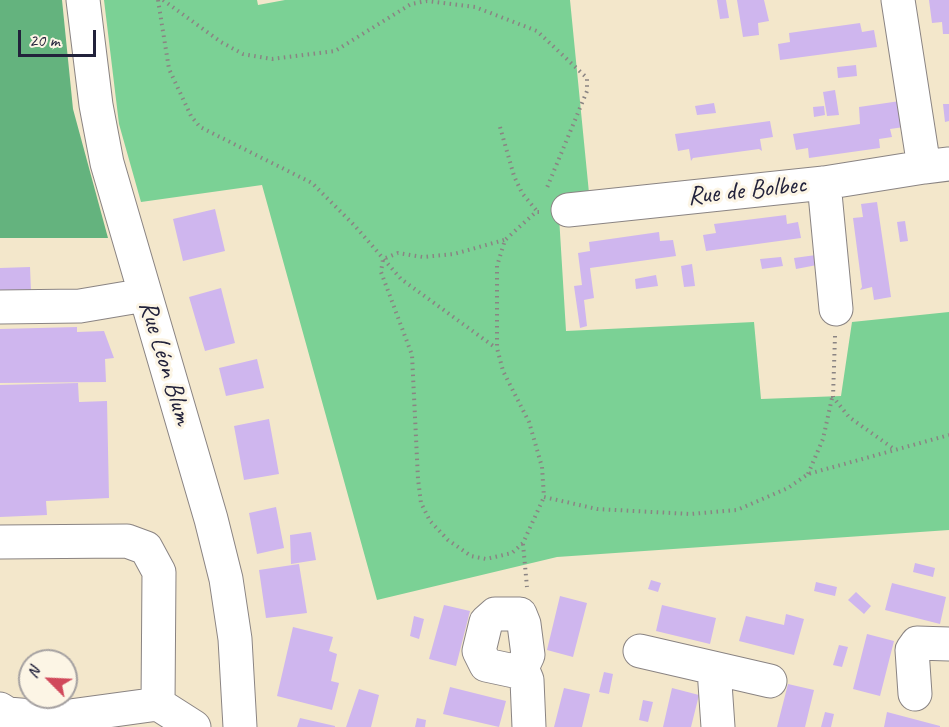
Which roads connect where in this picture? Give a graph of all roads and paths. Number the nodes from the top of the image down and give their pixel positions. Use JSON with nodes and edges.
{"nodes":[{"id":1,"x":82,"y":0,"type":"edge"},
{"id":2,"x":158,"y":0,"type":"edge"},
{"id":3,"x":163,"y":0,"type":"edge"},
{"id":4,"x":898,"y":0,"type":"edge"},
{"id":5,"x":500,"y":127,"type":"dead end"},
{"id":6,"x":937,"y":165,"type":"edge"},
{"id":7,"x":824,"y":183,"type":"junction"},
{"id":8,"x":550,"y":203,"type":"junction"},
{"id":9,"x":536,"y":212,"type":"junction"},
{"id":10,"x":505,"y":240,"type":"junction"},
{"id":11,"x":383,"y":259,"type":"junction"},
{"id":12,"x":145,"y":295,"type":"junction"},
{"id":13,"x":0,"y":307,"type":"edge"},
{"id":14,"x":836,"y":309,"type":"joint"},
{"id":15,"x":497,"y":348,"type":"junction"},
{"id":16,"x":832,"y":397,"type":"junction"},
{"id":17,"x":949,"y":435,"type":"edge"},
{"id":18,"x":894,"y":450,"type":"junction"},
{"id":19,"x":808,"y":474,"type":"junction"},
{"id":20,"x":544,"y":497,"type":"junction"},
{"id":21,"x":0,"y":542,"type":"edge"},
{"id":22,"x":523,"y":543,"type":"junction"},
{"id":23,"x":520,"y":614,"type":"junction"},
{"id":24,"x":949,"y":644,"type":"edge"},
{"id":25,"x":640,"y":651,"type":"dead end"},
{"id":26,"x":522,"y":668,"type":"junction"},
{"id":27,"x":714,"y":669,"type":"junction"},
{"id":28,"x":770,"y":681,"type":"dead end"},
{"id":29,"x":915,"y":694,"type":"dead end"},
{"id":30,"x":158,"y":704,"type":"junction"},
{"id":31,"x":0,"y":709,"type":"edge"},
{"id":32,"x":194,"y":727,"type":"edge"},
{"id":33,"x":240,"y":727,"type":"edge"},
{"id":34,"x":529,"y":727,"type":"edge"},
{"id":35,"x":718,"y":727,"type":"edge"}],
"edges":[{"from":1,"to":12,"type":"street","name":"Rue Léon Blum"},
{"from":2,"to":11,"type":"path"},
{"from":3,"to":8,"type":"path"},
{"from":4,"to":6,"type":"street"},
{"from":5,"to":9,"type":"path"},
{"from":6,"to":7,"type":"street","name":"Rue de Bolbec"},
{"from":7,"to":8,"type":"street","name":"Rue de Bolbec"},
{"from":7,"to":14,"type":"street"},
{"from":8,"to":9,"type":"path"},
{"from":8,"to":9,"type":"path"},
{"from":9,"to":10,"type":"path"},
{"from":10,"to":11,"type":"path"},
{"from":10,"to":15,"type":"path"},
{"from":11,"to":15,"type":"path"},
{"from":11,"to":22,"type":"path"},
{"from":12,"to":13,"type":"street"},
{"from":12,"to":33,"type":"street","name":"Rue Léon Blum"},
{"from":14,"to":16,"type":"path"},
{"from":15,"to":20,"type":"path"},
{"from":16,"to":18,"type":"path"},
{"from":16,"to":19,"type":"path"},
{"from":17,"to":18,"type":"path"},
{"from":18,"to":19,"type":"path"},
{"from":19,"to":20,"type":"path"},
{"from":20,"to":22,"type":"path"},
{"from":21,"to":30,"type":"street"},
{"from":22,"to":23,"type":"path"},
{"from":23,"to":26,"type":"street"},
{"from":23,"to":26,"type":"street"},
{"from":24,"to":29,"type":"street"},
{"from":25,"to":27,"type":"street"},
{"from":26,"to":34,"type":"street"},
{"from":27,"to":28,"type":"street"},
{"from":27,"to":35,"type":"street"},
{"from":30,"to":31,"type":"street"},
{"from":30,"to":32,"type":"street"}]}
